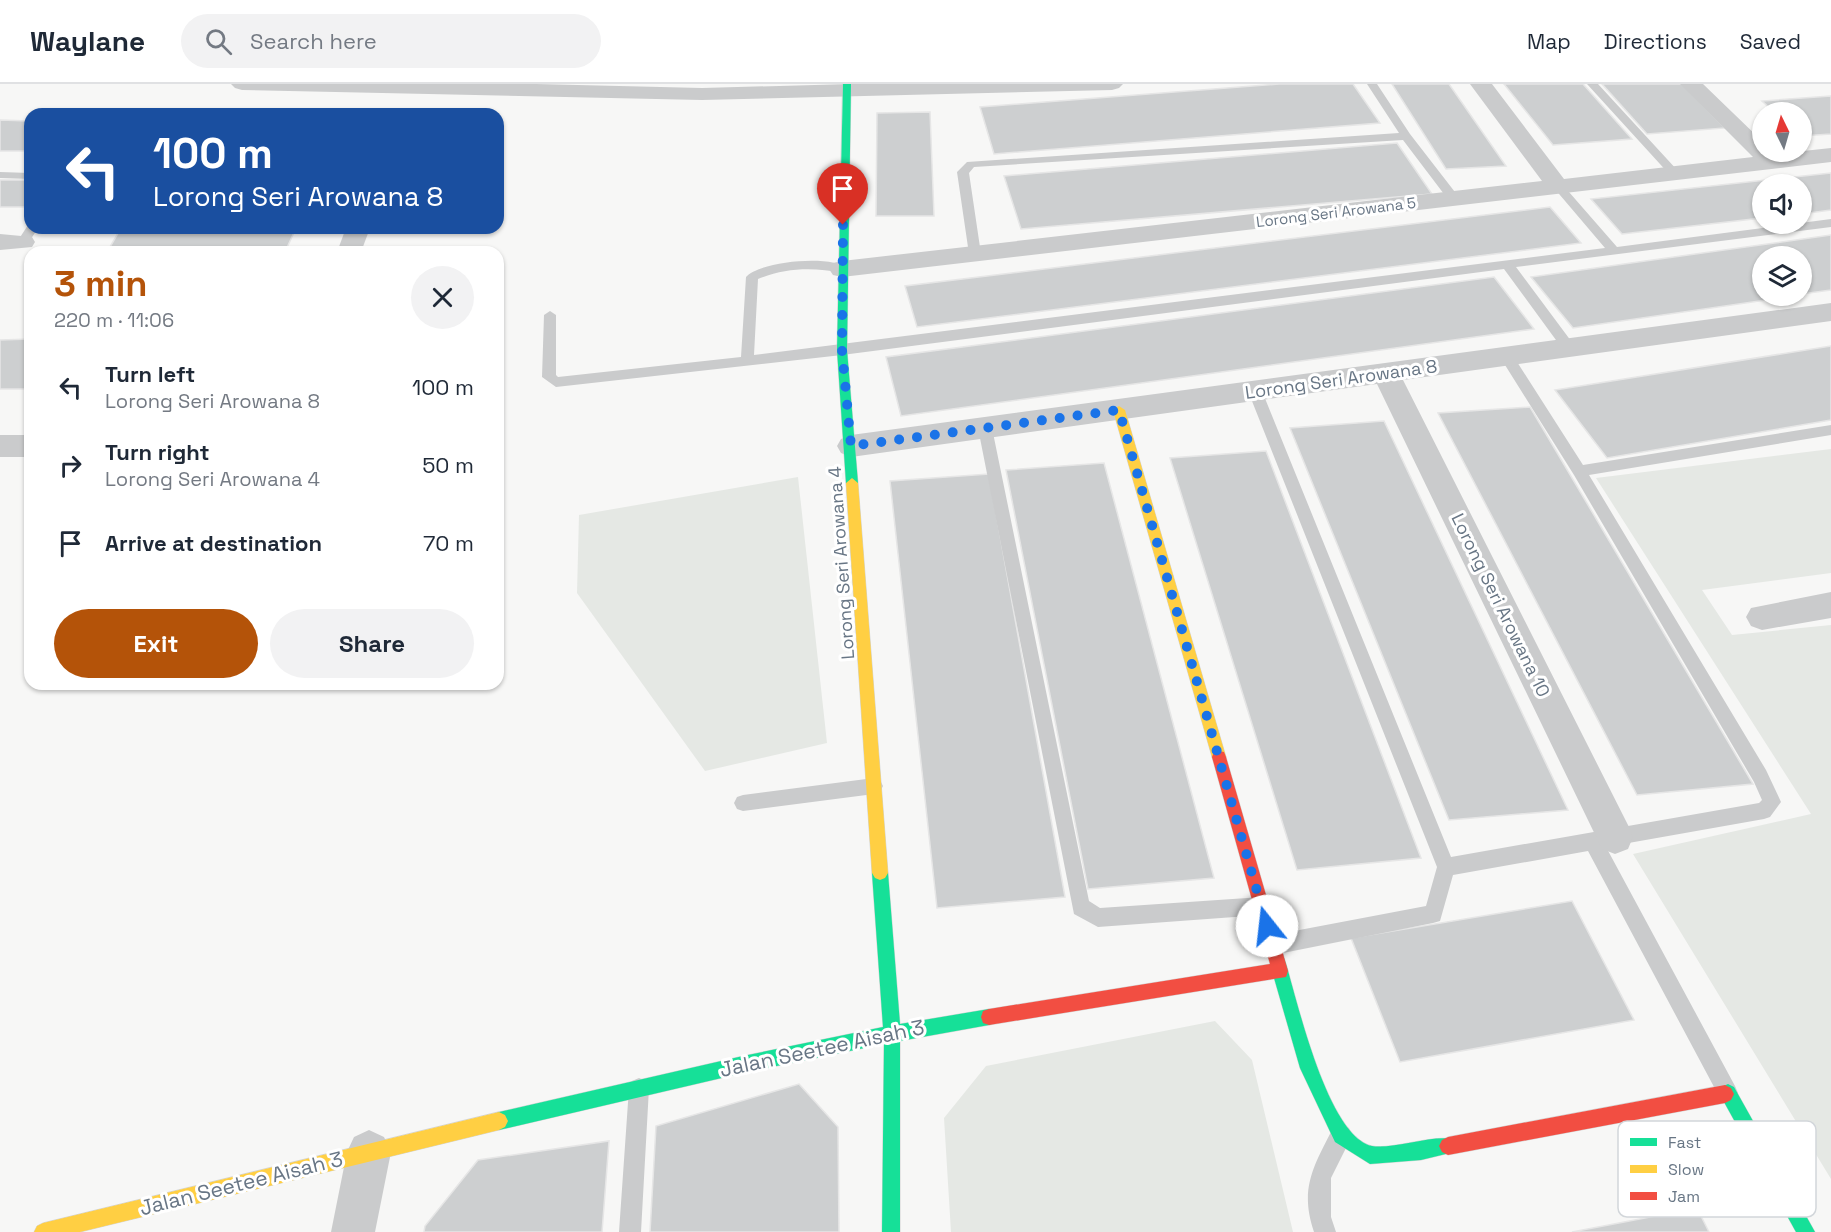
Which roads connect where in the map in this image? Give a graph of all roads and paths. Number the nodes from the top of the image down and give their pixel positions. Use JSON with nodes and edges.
{"nodes":[{"id":1,"x":242,"y":84,"type":"edge"},
{"id":2,"x":1112,"y":84,"type":"edge"},
{"id":3,"x":1372,"y":84,"type":"edge"},
{"id":4,"x":1481,"y":84,"type":"edge"},
{"id":5,"x":1592,"y":84,"type":"edge"},
{"id":6,"x":1692,"y":84,"type":"edge"},
{"id":7,"x":847,"y":87,"type":"edge"},
{"id":8,"x":1406,"y":136,"type":"junction"},
{"id":9,"x":1752,"y":143,"type":"edge"},
{"id":10,"x":1831,"y":155,"type":"edge"},
{"id":11,"x":1812,"y":157,"type":"edge"},
{"id":12,"x":1771,"y":162,"type":"edge"},
{"id":13,"x":1674,"y":173,"type":"junction"},
{"id":14,"x":0,"y":175,"type":"edge"},
{"id":15,"x":24,"y":176,"type":"edge"},
{"id":16,"x":1558,"y":186,"type":"junction"},
{"id":17,"x":1454,"y":199,"type":"junction"},
{"id":18,"x":1831,"y":223,"type":"edge"},
{"id":19,"x":1614,"y":251,"type":"junction"},
{"id":20,"x":975,"y":254,"type":"junction"},
{"id":21,"x":1507,"y":264,"type":"junction"},
{"id":22,"x":842,"y":269,"type":"junction"},
{"id":23,"x":1831,"y":312,"type":"edge"},
{"id":24,"x":550,"y":315,"type":"dead end"},
{"id":25,"x":1569,"y":348,"type":"junction"},
{"id":26,"x":842,"y":350,"type":"junction"},
{"id":27,"x":1507,"y":357,"type":"junction"},
{"id":28,"x":747,"y":361,"type":"junction"},
{"id":29,"x":1386,"y":373,"type":"junction"},
{"id":30,"x":1256,"y":391,"type":"junction"},
{"id":31,"x":1119,"y":410,"type":"junction"},
{"id":32,"x":986,"y":428,"type":"junction"},
{"id":33,"x":1831,"y":430,"type":"edge"},
{"id":34,"x":0,"y":446,"type":"edge"},
{"id":35,"x":24,"y":446,"type":"edge"},
{"id":36,"x":851,"y":446,"type":"junction"},
{"id":37,"x":1579,"y":471,"type":"junction"},
{"id":38,"x":1831,"y":605,"type":"edge"},
{"id":39,"x":1762,"y":617,"type":"dead end"},
{"id":40,"x":874,"y":786,"type":"junction"},
{"id":41,"x":743,"y":803,"type":"dead end"},
{"id":42,"x":1604,"y":839,"type":"junction"},
{"id":43,"x":1446,"y":867,"type":"junction"},
{"id":44,"x":1262,"y":906,"type":"junction"},
{"id":45,"x":1273,"y":945,"type":"junction"},
{"id":46,"x":1280,"y":971,"type":"junction"},
{"id":47,"x":892,"y":1032,"type":"junction"},
{"id":48,"x":639,"y":1087,"type":"junction"},
{"id":49,"x":1728,"y":1093,"type":"junction"},
{"id":50,"x":1744,"y":1121,"type":"edge"},
{"id":51,"x":1341,"y":1136,"type":"junction"},
{"id":52,"x":369,"y":1152,"type":"junction"},
{"id":53,"x":1798,"y":1217,"type":"edge"},
{"id":54,"x":43,"y":1232,"type":"edge"},
{"id":55,"x":353,"y":1232,"type":"edge"},
{"id":56,"x":630,"y":1232,"type":"edge"},
{"id":57,"x":891,"y":1232,"type":"edge"},
{"id":58,"x":1325,"y":1232,"type":"edge"},
{"id":59,"x":1806,"y":1232,"type":"edge"}],
"edges":[{"from":1,"to":7,"type":"street"},
{"from":2,"to":7,"type":"street"},
{"from":3,"to":8,"type":"lane"},
{"from":4,"to":16,"type":"street"},
{"from":5,"to":13,"type":"lane"},
{"from":6,"to":9,"type":"street"},
{"from":7,"to":22,"type":"street","name":"Lorong Seri Arowana 4"},
{"from":8,"to":17,"type":"lane"},
{"from":8,"to":20,"type":"lane"},
{"from":10,"to":11,"type":"street","name":"Lorong Seri Arowana 5"},
{"from":12,"to":13,"type":"street","name":"Lorong Seri Arowana 5"},
{"from":13,"to":16,"type":"street","name":"Lorong Seri Arowana 5"},
{"from":14,"to":15,"type":"lane"},
{"from":16,"to":17,"type":"street","name":"Lorong Seri Arowana 5"},
{"from":16,"to":19,"type":"lane"},
{"from":17,"to":20,"type":"street","name":"Lorong Seri Arowana 5"},
{"from":18,"to":19,"type":"lane"},
{"from":19,"to":21,"type":"lane"},
{"from":20,"to":22,"type":"street","name":"Lorong Seri Arowana 5"},
{"from":21,"to":25,"type":"lane"},
{"from":21,"to":26,"type":"lane"},
{"from":22,"to":26,"type":"street","name":"Lorong Seri Arowana 4"},
{"from":22,"to":28,"type":"lane"},
{"from":23,"to":25,"type":"street","name":"Lorong Seri Arowana 8"},
{"from":24,"to":28,"type":"lane"},
{"from":25,"to":27,"type":"street","name":"Lorong Seri Arowana 8"},
{"from":26,"to":28,"type":"lane"},
{"from":26,"to":36,"type":"street","name":"Lorong Seri Arowana 4"},
{"from":27,"to":29,"type":"street","name":"Lorong Seri Arowana 8"},
{"from":27,"to":37,"type":"lane"},
{"from":29,"to":30,"type":"street","name":"Lorong Seri Arowana 8"},
{"from":29,"to":42,"type":"street","name":"Lorong Seri Arowana 10"},
{"from":30,"to":31,"type":"street","name":"Lorong Seri Arowana 8"},
{"from":30,"to":43,"type":"lane"},
{"from":31,"to":32,"type":"street","name":"Lorong Seri Arowana 8"},
{"from":31,"to":44,"type":"street"},
{"from":32,"to":36,"type":"street","name":"Lorong Seri Arowana 8"},
{"from":32,"to":44,"type":"lane"},
{"from":33,"to":37,"type":"lane"},
{"from":34,"to":35,"type":"street"},
{"from":36,"to":40,"type":"street","name":"Lorong Seri Arowana 4"},
{"from":37,"to":42,"type":"lane"},
{"from":38,"to":39,"type":"street"},
{"from":40,"to":41,"type":"lane"},
{"from":40,"to":47,"type":"street","name":"Lorong Seri Arowana 4"},
{"from":42,"to":43,"type":"lane"},
{"from":42,"to":49,"type":"lane"},
{"from":43,"to":45,"type":"lane"},
{"from":44,"to":45,"type":"street"},
{"from":45,"to":46,"type":"street"},
{"from":46,"to":47,"type":"street","name":"Jalan Seetee Aisah 3"},
{"from":46,"to":51,"type":"street"},
{"from":47,"to":48,"type":"street","name":"Jalan Seetee Aisah 3"},
{"from":47,"to":57,"type":"street","name":"Lorong Seri Arowana 4"},
{"from":48,"to":52,"type":"street","name":"Jalan Seetee Aisah 3"},
{"from":48,"to":56,"type":"lane"},
{"from":49,"to":50,"type":"street"},
{"from":49,"to":51,"type":"street"},
{"from":51,"to":58,"type":"lane"},
{"from":52,"to":54,"type":"street","name":"Jalan Seetee Aisah 3"},
{"from":52,"to":55,"type":"street","name":"Jalan Seetee Aisah 3"},
{"from":53,"to":59,"type":"street"}]}
